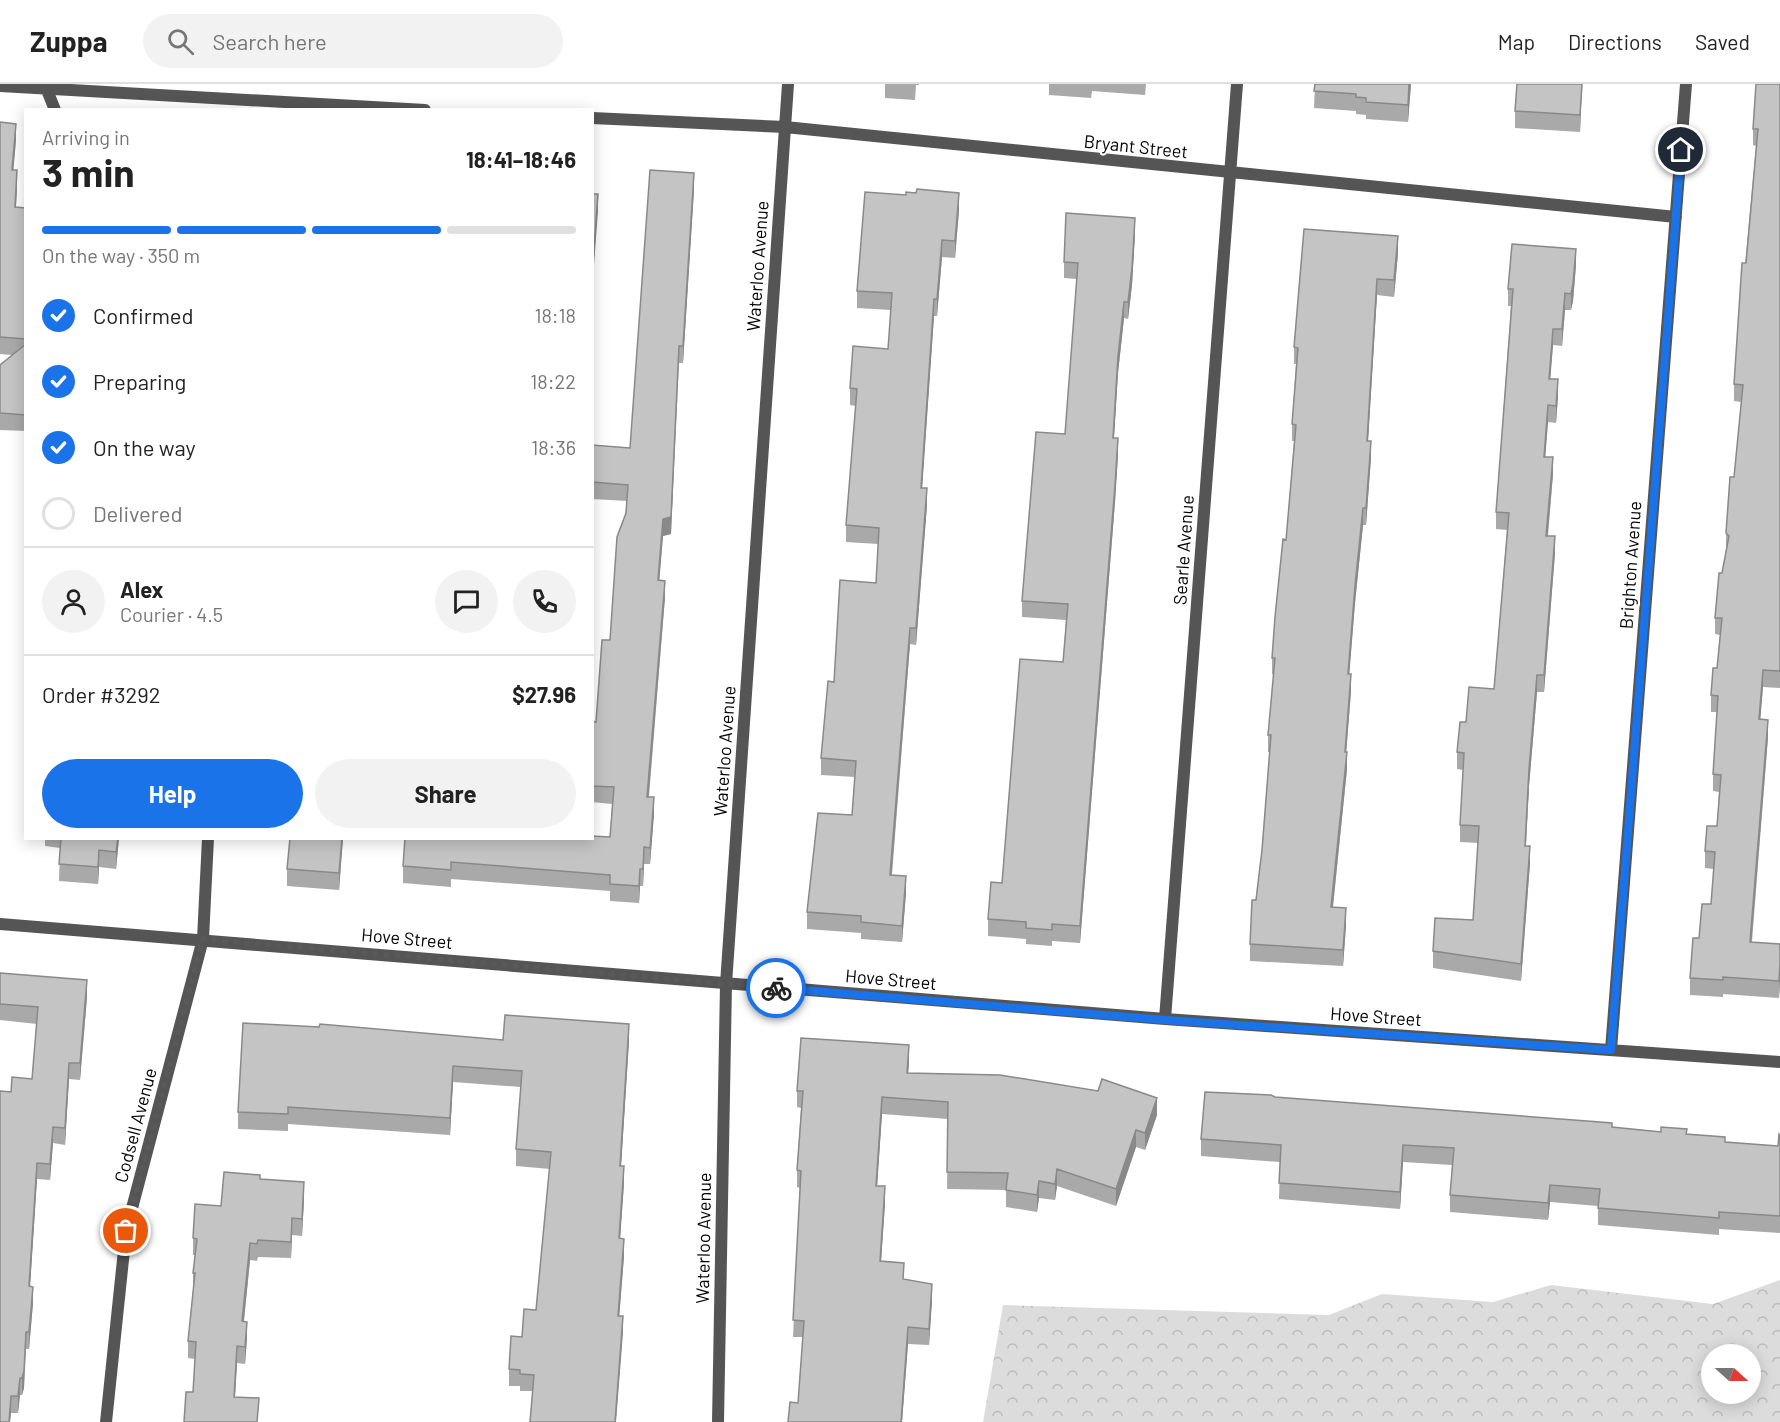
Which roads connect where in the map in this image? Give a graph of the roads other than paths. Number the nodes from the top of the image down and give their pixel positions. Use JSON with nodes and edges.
{"nodes":[{"id":1,"x":788,"y":84,"type":"edge"},
{"id":2,"x":1237,"y":84,"type":"edge"},
{"id":3,"x":1686,"y":84,"type":"edge"},
{"id":4,"x":0,"y":86,"type":"edge"},
{"id":5,"x":46,"y":87,"type":"edge"},
{"id":6,"x":54,"y":108,"type":"edge"},
{"id":7,"x":392,"y":108,"type":"edge"},
{"id":8,"x":594,"y":118,"type":"edge"},
{"id":9,"x":785,"y":127,"type":"junction"},
{"id":10,"x":1230,"y":174,"type":"junction"},
{"id":11,"x":1676,"y":217,"type":"junction"},
{"id":12,"x":208,"y":840,"type":"edge"},
{"id":13,"x":0,"y":924,"type":"edge"},
{"id":14,"x":203,"y":939,"type":"junction"},
{"id":15,"x":726,"y":984,"type":"junction"},
{"id":16,"x":1165,"y":1020,"type":"junction"},
{"id":17,"x":1611,"y":1050,"type":"junction"},
{"id":18,"x":1780,"y":1062,"type":"edge"},
{"id":19,"x":106,"y":1422,"type":"edge"},
{"id":20,"x":718,"y":1422,"type":"edge"}],
"edges":[{"from":1,"to":9,"type":"street","name":"Waterloo Avenue"},
{"from":2,"to":10,"type":"street","name":"Searle Avenue"},
{"from":3,"to":11,"type":"street","name":"Brighton Avenue"},
{"from":4,"to":5,"type":"street"},
{"from":5,"to":6,"type":"street"},
{"from":5,"to":7,"type":"street"},
{"from":8,"to":9,"type":"street","name":"Bryant Street"},
{"from":9,"to":10,"type":"street","name":"Bryant Street"},
{"from":9,"to":15,"type":"street","name":"Waterloo Avenue"},
{"from":10,"to":11,"type":"street","name":"Bryant Street"},
{"from":10,"to":16,"type":"street","name":"Searle Avenue"},
{"from":11,"to":17,"type":"street","name":"Brighton Avenue"},
{"from":12,"to":14,"type":"street","name":"Codsell Avenue"},
{"from":13,"to":14,"type":"street","name":"Hove Street"},
{"from":14,"to":15,"type":"street","name":"Hove Street"},
{"from":14,"to":19,"type":"street","name":"Codsell Avenue"},
{"from":15,"to":16,"type":"street","name":"Hove Street"},
{"from":15,"to":20,"type":"street","name":"Waterloo Avenue"},
{"from":16,"to":17,"type":"street","name":"Hove Street"},
{"from":17,"to":18,"type":"street","name":"Hove Street"}]}
